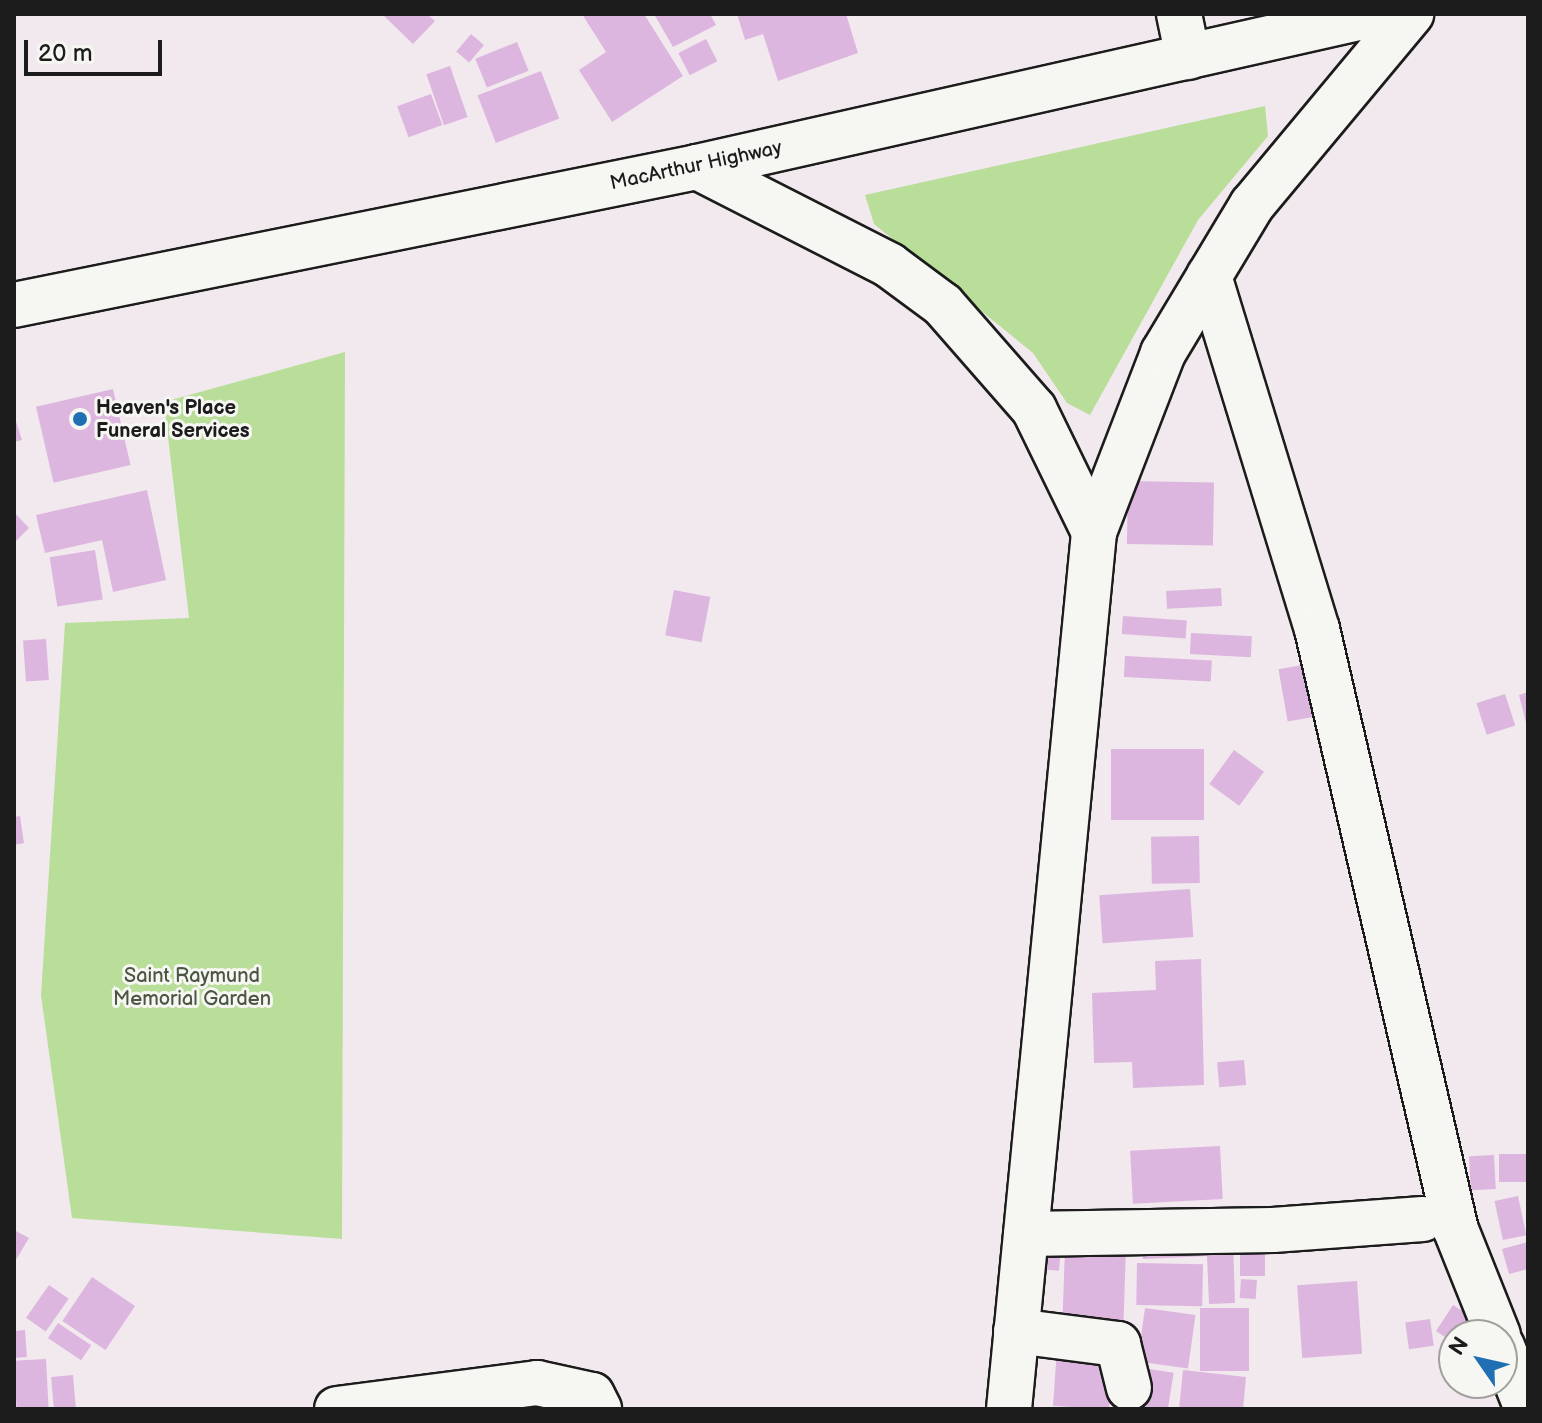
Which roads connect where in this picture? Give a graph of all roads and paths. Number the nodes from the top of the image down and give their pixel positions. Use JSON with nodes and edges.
{"nodes":[{"id":1,"x":1179,"y":14,"type":"edge"},
{"id":2,"x":1376,"y":14,"type":"edge"},
{"id":3,"x":1411,"y":14,"type":"edge"},
{"id":4,"x":1188,"y":57,"type":"junction"},
{"id":5,"x":697,"y":167,"type":"junction"},
{"id":6,"x":1209,"y":276,"type":"junction"},
{"id":7,"x":14,"y":305,"type":"edge"},
{"id":8,"x":1094,"y":532,"type":"junction"},
{"id":9,"x":1423,"y":1219,"type":"dead end"},
{"id":10,"x":1026,"y":1234,"type":"junction"},
{"id":11,"x":1492,"y":1319,"type":"edge"},
{"id":12,"x":1016,"y":1331,"type":"junction"},
{"id":13,"x":1518,"y":1386,"type":"edge"},
{"id":14,"x":1129,"y":1388,"type":"dead end"},
{"id":15,"x":337,"y":1409,"type":"edge"},
{"id":16,"x":599,"y":1409,"type":"edge"},
{"id":17,"x":1009,"y":1409,"type":"edge"},
{"id":18,"x":1527,"y":1409,"type":"edge"}],
"edges":[{"from":1,"to":4,"type":"main road"},
{"from":2,"to":4,"type":"main road","name":"MacArthur Highway"},
{"from":3,"to":6,"type":"main road"},
{"from":4,"to":5,"type":"main road","name":"MacArthur Highway"},
{"from":5,"to":7,"type":"main road","name":"MacArthur Highway"},
{"from":5,"to":8,"type":"main road"},
{"from":6,"to":8,"type":"main road"},
{"from":6,"to":11,"type":"main road"},
{"from":8,"to":10,"type":"main road"},
{"from":9,"to":10,"type":"main road"},
{"from":10,"to":12,"type":"main road"},
{"from":12,"to":14,"type":"main road"},
{"from":12,"to":17,"type":"main road"},
{"from":13,"to":18,"type":"main road"},
{"from":15,"to":16,"type":"main road"}]}
